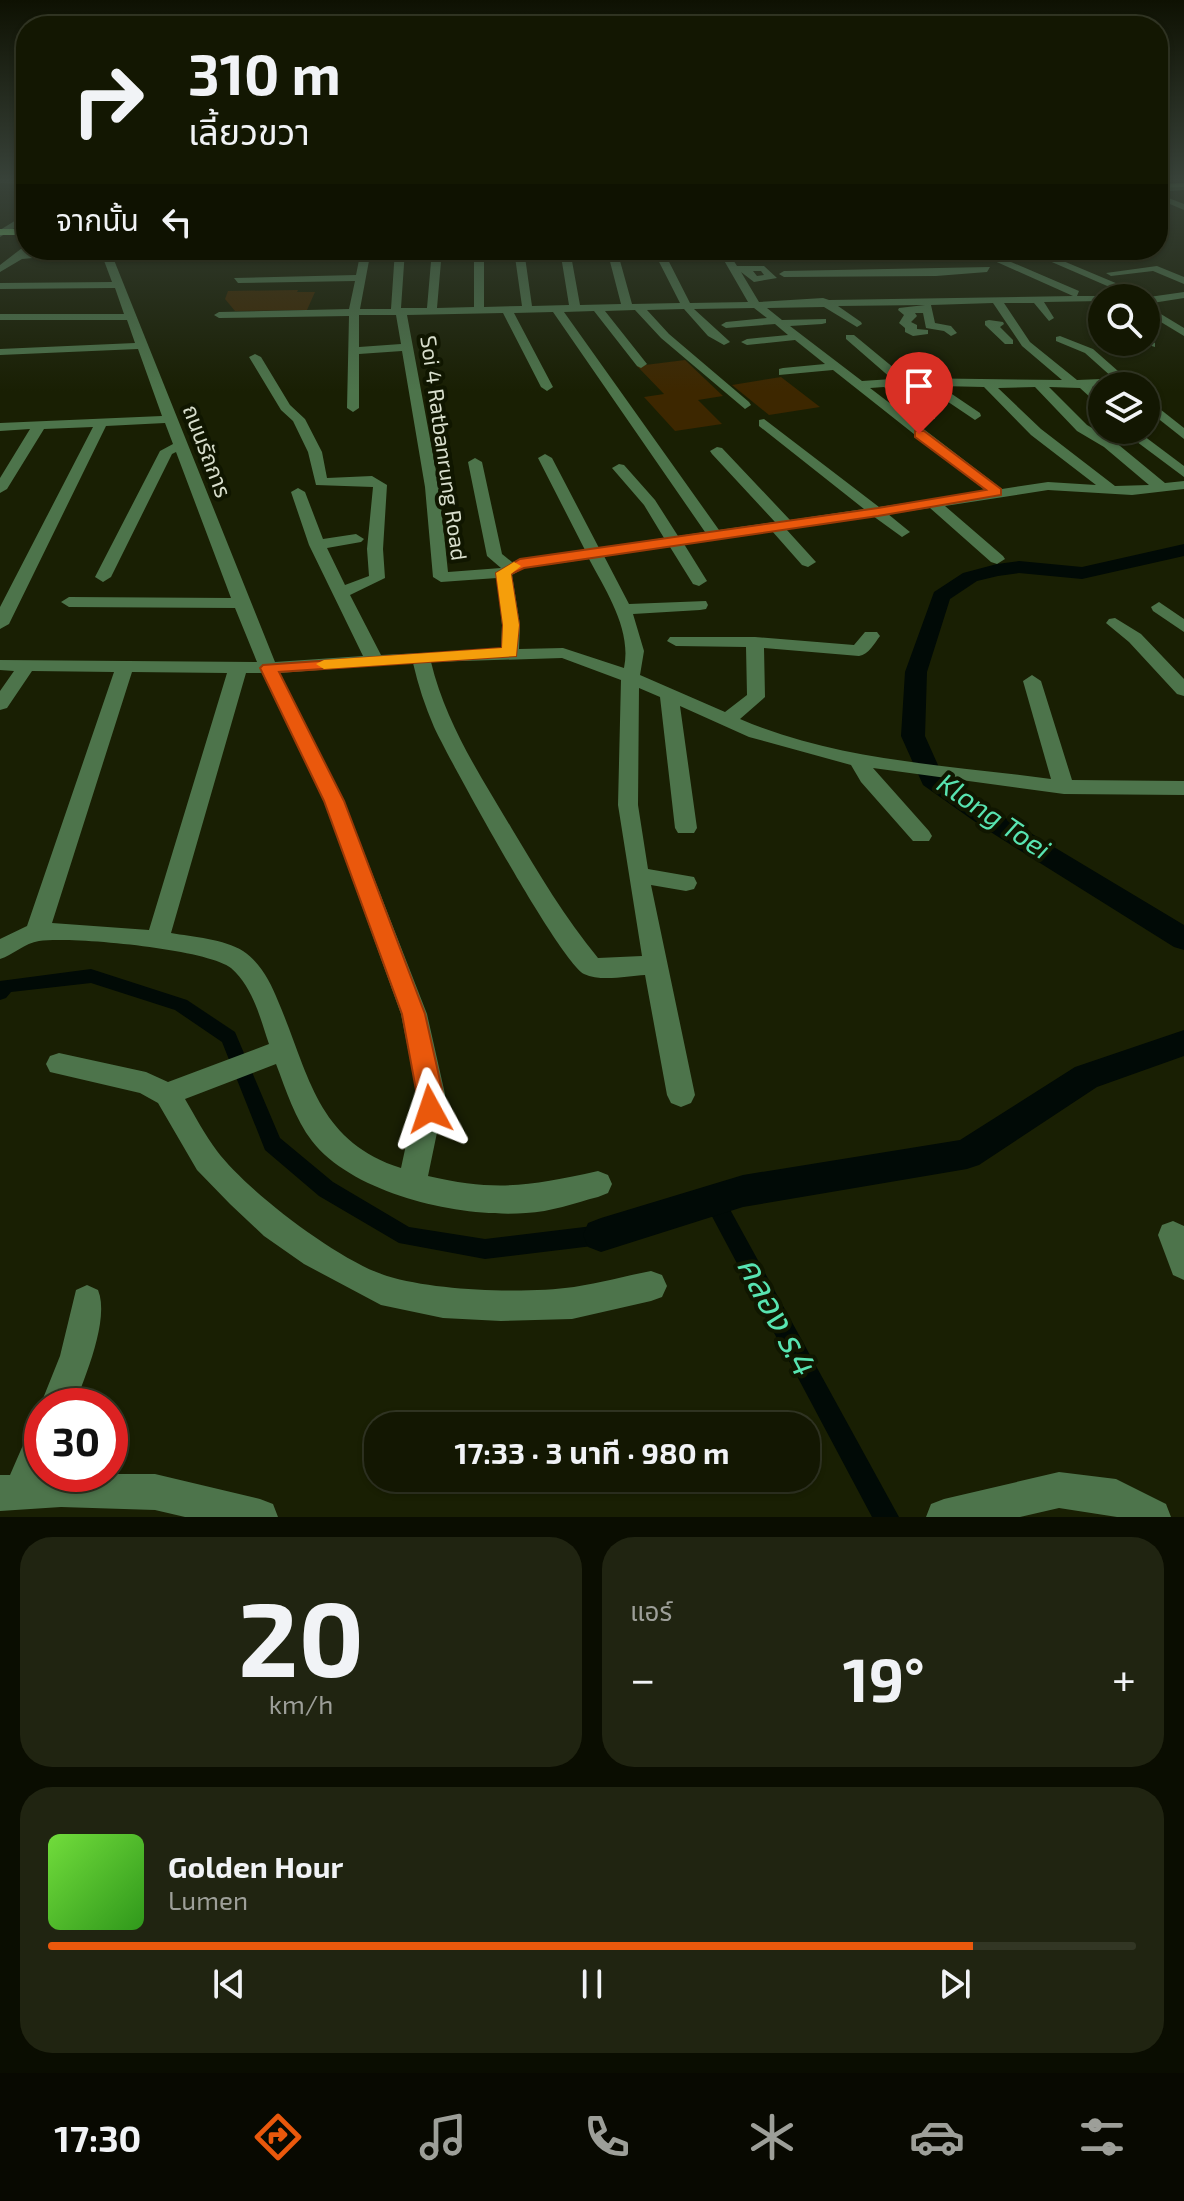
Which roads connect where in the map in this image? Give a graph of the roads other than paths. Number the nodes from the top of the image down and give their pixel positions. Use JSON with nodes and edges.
{"nodes":[{"id":1,"x":110,"y":260,"type":"edge"},
{"id":2,"x":364,"y":260,"type":"edge"},
{"id":3,"x":399,"y":260,"type":"edge"},
{"id":4,"x":436,"y":260,"type":"edge"},
{"id":5,"x":479,"y":260,"type":"edge"},
{"id":6,"x":520,"y":260,"type":"edge"},
{"id":7,"x":567,"y":260,"type":"edge"},
{"id":8,"x":616,"y":260,"type":"edge"},
{"id":9,"x":662,"y":260,"type":"edge"},
{"id":10,"x":729,"y":260,"type":"edge"},
{"id":11,"x":837,"y":260,"type":"edge"},
{"id":12,"x":884,"y":260,"type":"edge"},
{"id":13,"x":925,"y":260,"type":"edge"},
{"id":14,"x":998,"y":260,"type":"edge"},
{"id":15,"x":1052,"y":260,"type":"edge"},
{"id":16,"x":734,"y":269,"type":"junction"},
{"id":17,"x":746,"y":269,"type":"dead end"},
{"id":18,"x":987,"y":269,"type":"dead end"},
{"id":19,"x":423,"y":271,"type":"dead end"},
{"id":20,"x":435,"y":271,"type":"junction"},
{"id":21,"x":398,"y":272,"type":"junction"},
{"id":22,"x":411,"y":272,"type":"dead end"},
{"id":23,"x":895,"y":273,"type":"junction"},
{"id":24,"x":936,"y":273,"type":"junction"},
{"id":25,"x":1111,"y":273,"type":"dead end"},
{"id":26,"x":784,"y":274,"type":"dead end"},
{"id":27,"x":847,"y":274,"type":"junction"},
{"id":28,"x":360,"y":278,"type":"junction"},
{"id":29,"x":238,"y":280,"type":"dead end"},
{"id":30,"x":1184,"y":281,"type":"edge"},
{"id":31,"x":1108,"y":284,"type":"edge"},
{"id":32,"x":1155,"y":284,"type":"dead end"},
{"id":33,"x":767,"y":285,"type":"dead end"},
{"id":34,"x":941,"y":285,"type":"dead end"},
{"id":35,"x":0,"y":286,"type":"edge"},
{"id":36,"x":895,"y":289,"type":"dead end"},
{"id":37,"x":124,"y":292,"type":"junction"},
{"id":38,"x":1184,"y":295,"type":"edge"},
{"id":39,"x":1083,"y":296,"type":"junction"},
{"id":40,"x":930,"y":297,"type":"junction"},
{"id":41,"x":1036,"y":297,"type":"junction"},
{"id":42,"x":1088,"y":297,"type":"edge"},
{"id":43,"x":1168,"y":297,"type":"junction"},
{"id":44,"x":819,"y":298,"type":"junction"},
{"id":45,"x":977,"y":298,"type":"junction"},
{"id":46,"x":995,"y":298,"type":"junction"},
{"id":47,"x":1160,"y":299,"type":"edge"},
{"id":48,"x":902,"y":300,"type":"junction"},
{"id":49,"x":778,"y":302,"type":"junction"},
{"id":50,"x":1184,"y":302,"type":"edge"},
{"id":51,"x":754,"y":303,"type":"junction"},
{"id":52,"x":682,"y":304,"type":"junction"},
{"id":53,"x":596,"y":306,"type":"junction"},
{"id":54,"x":632,"y":306,"type":"junction"},
{"id":55,"x":527,"y":307,"type":"junction"},
{"id":56,"x":555,"y":307,"type":"junction"},
{"id":57,"x":575,"y":307,"type":"junction"},
{"id":58,"x":479,"y":308,"type":"junction"},
{"id":59,"x":506,"y":308,"type":"junction"},
{"id":60,"x":432,"y":310,"type":"junction"},
{"id":61,"x":399,"y":311,"type":"junction"},
{"id":62,"x":354,"y":312,"type":"junction"},
{"id":63,"x":1160,"y":312,"type":"edge"},
{"id":64,"x":219,"y":315,"type":"dead end"},
{"id":65,"x":0,"y":317,"type":"edge"},
{"id":66,"x":29,"y":317,"type":"junction"},
{"id":67,"x":131,"y":317,"type":"junction"},
{"id":68,"x":1049,"y":318,"type":"dead end"},
{"id":69,"x":822,"y":321,"type":"dead end"},
{"id":70,"x":778,"y":322,"type":"junction"},
{"id":71,"x":857,"y":324,"type":"dead end"},
{"id":72,"x":726,"y":325,"type":"dead end"},
{"id":73,"x":19,"y":328,"type":"dead end"},
{"id":74,"x":924,"y":332,"type":"dead end"},
{"id":75,"x":951,"y":333,"type":"dead end"},
{"id":76,"x":1184,"y":333,"type":"edge"},
{"id":77,"x":796,"y":337,"type":"junction"},
{"id":78,"x":850,"y":337,"type":"dead end"},
{"id":79,"x":10,"y":338,"type":"dead end"},
{"id":80,"x":1060,"y":339,"type":"dead end"},
{"id":81,"x":724,"y":342,"type":"dead end"},
{"id":82,"x":747,"y":342,"type":"dead end"},
{"id":83,"x":1009,"y":342,"type":"dead end"},
{"id":84,"x":140,"y":346,"type":"junction"},
{"id":85,"x":408,"y":347,"type":"junction"},
{"id":86,"x":0,"y":350,"type":"edge"},
{"id":87,"x":355,"y":351,"type":"junction"},
{"id":88,"x":255,"y":357,"type":"dead end"},
{"id":89,"x":641,"y":364,"type":"dead end"},
{"id":90,"x":833,"y":367,"type":"junction"},
{"id":91,"x":783,"y":372,"type":"dead end"},
{"id":92,"x":1113,"y":372,"type":"edge"},
{"id":93,"x":925,"y":381,"type":"junction"},
{"id":94,"x":903,"y":382,"type":"junction"},
{"id":95,"x":887,"y":383,"type":"junction"},
{"id":96,"x":987,"y":384,"type":"junction"},
{"id":97,"x":1088,"y":384,"type":"edge"},
{"id":98,"x":856,"y":385,"type":"junction"},
{"id":99,"x":1040,"y":385,"type":"junction"},
{"id":100,"x":1080,"y":385,"type":"junction"},
{"id":101,"x":547,"y":387,"type":"dead end"},
{"id":102,"x":1088,"y":392,"type":"edge"},
{"id":103,"x":745,"y":405,"type":"dead end"},
{"id":104,"x":353,"y":408,"type":"dead end"},
{"id":105,"x":74,"y":409,"type":"dead end"},
{"id":106,"x":1160,"y":414,"type":"edge"},
{"id":107,"x":930,"y":416,"type":"dead end"},
{"id":108,"x":975,"y":416,"type":"dead end"},
{"id":109,"x":172,"y":419,"type":"junction"},
{"id":110,"x":101,"y":423,"type":"junction"},
{"id":111,"x":764,"y":423,"type":"dead end"},
{"id":112,"x":67,"y":424,"type":"junction"},
{"id":113,"x":39,"y":426,"type":"junction"},
{"id":114,"x":0,"y":427,"type":"edge"},
{"id":115,"x":1184,"y":435,"type":"edge"},
{"id":116,"x":1146,"y":444,"type":"edge"},
{"id":117,"x":182,"y":446,"type":"junction"},
{"id":118,"x":717,"y":451,"type":"dead end"},
{"id":119,"x":545,"y":458,"type":"dead end"},
{"id":120,"x":475,"y":462,"type":"dead end"},
{"id":121,"x":619,"y":468,"type":"dead end"},
{"id":122,"x":1184,"y":473,"type":"edge"},
{"id":123,"x":1184,"y":485,"type":"edge"},
{"id":124,"x":1162,"y":488,"type":"junction"},
{"id":125,"x":0,"y":489,"type":"edge"},
{"id":126,"x":1112,"y":490,"type":"junction"},
{"id":127,"x":298,"y":492,"type":"dead end"},
{"id":128,"x":997,"y":492,"type":"junction"},
{"id":129,"x":933,"y":503,"type":"junction"},
{"id":130,"x":878,"y":512,"type":"junction"},
{"id":131,"x":780,"y":525,"type":"junction"},
{"id":132,"x":902,"y":532,"type":"dead end"},
{"id":133,"x":715,"y":535,"type":"junction"},
{"id":134,"x":356,"y":539,"type":"dead end"},
{"id":135,"x":675,"y":541,"type":"junction"},
{"id":136,"x":317,"y":545,"type":"junction"},
{"id":137,"x":594,"y":551,"type":"junction"},
{"id":138,"x":997,"y":559,"type":"dead end"},
{"id":139,"x":808,"y":562,"type":"dead end"},
{"id":140,"x":507,"y":570,"type":"junction"},
{"id":141,"x":103,"y":577,"type":"dead end"},
{"id":142,"x":699,"y":581,"type":"dead end"},
{"id":143,"x":342,"y":592,"type":"junction"},
{"id":144,"x":69,"y":602,"type":"dead end"},
{"id":145,"x":241,"y":603,"type":"junction"},
{"id":146,"x":700,"y":605,"type":"dead end"},
{"id":147,"x":1159,"y":607,"type":"dead end"},
{"id":148,"x":623,"y":609,"type":"junction"},
{"id":149,"x":1115,"y":623,"type":"dead end"},
{"id":150,"x":0,"y":624,"type":"edge"},
{"id":151,"x":1184,"y":627,"type":"edge"},
{"id":152,"x":871,"y":636,"type":"dead end"},
{"id":153,"x":676,"y":641,"type":"dead end"},
{"id":154,"x":755,"y":642,"type":"junction"},
{"id":155,"x":510,"y":652,"type":"junction"},
{"id":156,"x":421,"y":657,"type":"junction"},
{"id":157,"x":375,"y":661,"type":"junction"},
{"id":158,"x":0,"y":665,"type":"edge"},
{"id":159,"x":27,"y":665,"type":"junction"},
{"id":160,"x":125,"y":667,"type":"junction"},
{"id":161,"x":238,"y":668,"type":"junction"},
{"id":162,"x":268,"y":668,"type":"junction"},
{"id":163,"x":630,"y":676,"type":"junction"},
{"id":164,"x":1032,"y":681,"type":"dead end"},
{"id":165,"x":1184,"y":690,"type":"edge"},
{"id":166,"x":669,"y":696,"type":"junction"},
{"id":167,"x":0,"y":704,"type":"edge"},
{"id":168,"x":727,"y":720,"type":"junction"},
{"id":169,"x":859,"y":760,"type":"junction"},
{"id":170,"x":1064,"y":787,"type":"junction"},
{"id":171,"x":1184,"y":788,"type":"edge"},
{"id":172,"x":686,"y":828,"type":"dead end"},
{"id":173,"x":921,"y":836,"type":"dead end"},
{"id":174,"x":638,"y":875,"type":"junction"},
{"id":175,"x":686,"y":883,"type":"dead end"},
{"id":176,"x":37,"y":932,"type":"junction"},
{"id":177,"x":157,"y":941,"type":"junction"},
{"id":178,"x":0,"y":950,"type":"edge"},
{"id":179,"x":655,"y":965,"type":"junction"},
{"id":180,"x":277,"y":1053,"type":"junction"},
{"id":181,"x":59,"y":1064,"type":"dead end"},
{"id":182,"x":179,"y":1089,"type":"junction"},
{"id":183,"x":681,"y":1095,"type":"dead end"},
{"id":184,"x":598,"y":1184,"type":"dead end"},
{"id":185,"x":411,"y":1186,"type":"junction"},
{"id":186,"x":1173,"y":1235,"type":"dead end"},
{"id":187,"x":1184,"y":1265,"type":"edge"},
{"id":188,"x":651,"y":1286,"type":"dead end"},
{"id":189,"x":87,"y":1301,"type":"dead end"},
{"id":190,"x":64,"y":1388,"type":"edge"},
{"id":191,"x":24,"y":1471,"type":"edge"},
{"id":192,"x":11,"y":1492,"type":"edge"},
{"id":193,"x":260,"y":1517,"type":"edge"},
{"id":194,"x":944,"y":1517,"type":"edge"},
{"id":195,"x":1153,"y":1517,"type":"edge"}],
"edges":[{"from":1,"to":37,"type":"street","name":"ถนนรัถการ"},
{"from":2,"to":28,"type":"street"},
{"from":3,"to":21,"type":"street","name":"Soi 4 Ratbanrung Road"},
{"from":4,"to":20,"type":"street"},
{"from":5,"to":58,"type":"street"},
{"from":6,"to":55,"type":"street"},
{"from":7,"to":57,"type":"street"},
{"from":8,"to":54,"type":"street"},
{"from":9,"to":52,"type":"street"},
{"from":10,"to":16,"type":"street"},
{"from":11,"to":27,"type":"street"},
{"from":12,"to":23,"type":"street"},
{"from":13,"to":24,"type":"street"},
{"from":14,"to":39,"type":"street"},
{"from":15,"to":31,"type":"street"},
{"from":16,"to":17,"type":"street"},
{"from":16,"to":51,"type":"street"},
{"from":18,"to":24,"type":"street"},
{"from":19,"to":20,"type":"street"},
{"from":20,"to":60,"type":"street"},
{"from":21,"to":22,"type":"street"},
{"from":21,"to":61,"type":"street","name":"Soi 4 Ratbanrung Road"},
{"from":23,"to":24,"type":"street"},
{"from":23,"to":27,"type":"street"},
{"from":25,"to":30,"type":"street"},
{"from":26,"to":27,"type":"street"},
{"from":28,"to":29,"type":"street"},
{"from":28,"to":62,"type":"street"},
{"from":30,"to":32,"type":"street"},
{"from":33,"to":49,"type":"street"},
{"from":34,"to":40,"type":"street"},
{"from":35,"to":37,"type":"street"},
{"from":36,"to":48,"type":"street"},
{"from":37,"to":67,"type":"street","name":"ถนนรัถการ"},
{"from":38,"to":43,"type":"street"},
{"from":39,"to":41,"type":"street"},
{"from":39,"to":42,"type":"street"},
{"from":40,"to":45,"type":"street"},
{"from":40,"to":48,"type":"street"},
{"from":40,"to":74,"type":"street"},
{"from":40,"to":75,"type":"street"},
{"from":41,"to":46,"type":"street"},
{"from":41,"to":68,"type":"street"},
{"from":43,"to":47,"type":"street"},
{"from":43,"to":50,"type":"street"},
{"from":44,"to":48,"type":"street"},
{"from":44,"to":49,"type":"street"},
{"from":44,"to":71,"type":"street"},
{"from":45,"to":46,"type":"street"},
{"from":45,"to":83,"type":"street"},
{"from":46,"to":100,"type":"street"},
{"from":49,"to":51,"type":"street"},
{"from":51,"to":52,"type":"street"},
{"from":51,"to":70,"type":"street"},
{"from":52,"to":54,"type":"street"},
{"from":52,"to":81,"type":"street"},
{"from":53,"to":54,"type":"street"},
{"from":53,"to":57,"type":"street"},
{"from":53,"to":89,"type":"street"},
{"from":54,"to":103,"type":"street"},
{"from":55,"to":56,"type":"street"},
{"from":55,"to":59,"type":"street"},
{"from":56,"to":57,"type":"street"},
{"from":56,"to":133,"type":"street"},
{"from":58,"to":59,"type":"street"},
{"from":58,"to":60,"type":"street"},
{"from":59,"to":101,"type":"street"},
{"from":60,"to":61,"type":"street"},
{"from":61,"to":62,"type":"street"},
{"from":61,"to":85,"type":"street","name":"Soi 4 Ratbanrung Road"},
{"from":62,"to":64,"type":"street"},
{"from":62,"to":87,"type":"street"},
{"from":63,"to":76,"type":"street"},
{"from":65,"to":66,"type":"street"},
{"from":66,"to":67,"type":"street"},
{"from":66,"to":73,"type":"street"},
{"from":67,"to":84,"type":"street","name":"ถนนรัถการ"},
{"from":69,"to":70,"type":"street"},
{"from":70,"to":72,"type":"street"},
{"from":70,"to":77,"type":"street"},
{"from":77,"to":82,"type":"street"},
{"from":77,"to":90,"type":"street"},
{"from":78,"to":94,"type":"street"},
{"from":79,"to":86,"type":"street"},
{"from":80,"to":92,"type":"street"},
{"from":84,"to":86,"type":"street"},
{"from":84,"to":109,"type":"street","name":"ถนนรัถการ"},
{"from":85,"to":87,"type":"street"},
{"from":85,"to":140,"type":"street","name":"Soi 4 Ratbanrung Road"},
{"from":87,"to":104,"type":"street"},
{"from":88,"to":143,"type":"street"},
{"from":90,"to":91,"type":"street"},
{"from":90,"to":98,"type":"street"},
{"from":93,"to":94,"type":"street"},
{"from":93,"to":96,"type":"street"},
{"from":93,"to":108,"type":"street"},
{"from":94,"to":95,"type":"street"},
{"from":95,"to":98,"type":"street"},
{"from":95,"to":107,"type":"street"},
{"from":96,"to":99,"type":"street"},
{"from":96,"to":126,"type":"street"},
{"from":97,"to":100,"type":"street"},
{"from":98,"to":128,"type":"street"},
{"from":99,"to":100,"type":"street"},
{"from":99,"to":124,"type":"street"},
{"from":100,"to":102,"type":"street"},
{"from":105,"to":112,"type":"street"},
{"from":106,"to":115,"type":"street"},
{"from":109,"to":110,"type":"street"},
{"from":109,"to":117,"type":"street","name":"ถนนรัถการ"},
{"from":110,"to":112,"type":"street"},
{"from":110,"to":150,"type":"street"},
{"from":111,"to":130,"type":"street"},
{"from":112,"to":113,"type":"street"},
{"from":113,"to":114,"type":"street"},
{"from":113,"to":125,"type":"street"},
{"from":116,"to":122,"type":"street"},
{"from":117,"to":141,"type":"street"},
{"from":117,"to":145,"type":"street","name":"ถนนรัถการ"},
{"from":118,"to":131,"type":"street"},
{"from":119,"to":137,"type":"street"},
{"from":120,"to":140,"type":"street"},
{"from":121,"to":135,"type":"street"},
{"from":123,"to":124,"type":"street"},
{"from":124,"to":126,"type":"street"},
{"from":126,"to":128,"type":"street"},
{"from":127,"to":136,"type":"street"},
{"from":128,"to":129,"type":"street"},
{"from":129,"to":130,"type":"street"},
{"from":129,"to":138,"type":"street"},
{"from":130,"to":131,"type":"street"},
{"from":130,"to":132,"type":"street"},
{"from":131,"to":133,"type":"street"},
{"from":131,"to":139,"type":"street"},
{"from":133,"to":135,"type":"street"},
{"from":134,"to":136,"type":"street"},
{"from":135,"to":137,"type":"street"},
{"from":135,"to":142,"type":"street"},
{"from":136,"to":143,"type":"street"},
{"from":137,"to":140,"type":"street"},
{"from":137,"to":148,"type":"street"},
{"from":140,"to":155,"type":"street"},
{"from":143,"to":157,"type":"street"},
{"from":144,"to":145,"type":"street"},
{"from":145,"to":162,"type":"street","name":"ถนนรัถการ"},
{"from":146,"to":148,"type":"street"},
{"from":147,"to":151,"type":"street"},
{"from":148,"to":163,"type":"street"},
{"from":149,"to":165,"type":"street"},
{"from":152,"to":154,"type":"street"},
{"from":153,"to":154,"type":"street"},
{"from":154,"to":168,"type":"street"},
{"from":155,"to":156,"type":"street"},
{"from":155,"to":163,"type":"street"},
{"from":156,"to":157,"type":"street"},
{"from":156,"to":179,"type":"street"},
{"from":157,"to":162,"type":"street"},
{"from":158,"to":159,"type":"street"},
{"from":159,"to":160,"type":"street"},
{"from":159,"to":167,"type":"street"},
{"from":160,"to":161,"type":"street"},
{"from":160,"to":176,"type":"street"},
{"from":161,"to":162,"type":"street"},
{"from":161,"to":177,"type":"street"},
{"from":162,"to":185,"type":"street","name":"ถนนรัถการ"},
{"from":163,"to":166,"type":"street"},
{"from":163,"to":174,"type":"street"},
{"from":164,"to":170,"type":"street"},
{"from":166,"to":168,"type":"street"},
{"from":166,"to":172,"type":"street"},
{"from":168,"to":169,"type":"street"},
{"from":169,"to":170,"type":"street"},
{"from":169,"to":173,"type":"street"},
{"from":170,"to":171,"type":"street"},
{"from":174,"to":175,"type":"street"},
{"from":174,"to":179,"type":"street"},
{"from":176,"to":177,"type":"street"},
{"from":176,"to":178,"type":"street"},
{"from":177,"to":180,"type":"street"},
{"from":179,"to":183,"type":"street"},
{"from":180,"to":182,"type":"street"},
{"from":180,"to":185,"type":"street"},
{"from":181,"to":182,"type":"street"},
{"from":182,"to":188,"type":"street"},
{"from":184,"to":185,"type":"street"},
{"from":186,"to":187,"type":"street"},
{"from":189,"to":190,"type":"street"},
{"from":191,"to":192,"type":"street"},
{"from":192,"to":193,"type":"street"},
{"from":194,"to":195,"type":"street"}]}
